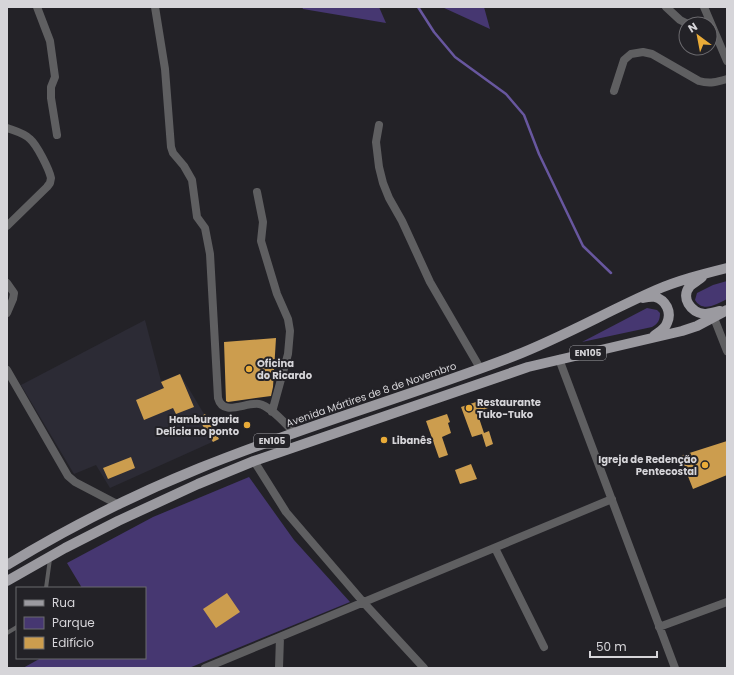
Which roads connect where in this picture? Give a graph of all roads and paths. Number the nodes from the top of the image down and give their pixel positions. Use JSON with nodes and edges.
{"nodes":[{"id":1,"x":37,"y":7,"type":"edge"},
{"id":2,"x":155,"y":7,"type":"edge"},
{"id":3,"x":666,"y":7,"type":"edge"},
{"id":4,"x":704,"y":7,"type":"edge"},
{"id":5,"x":678,"y":18,"type":"edge"},
{"id":6,"x":718,"y":45,"type":"edge"},
{"id":7,"x":722,"y":49,"type":"junction"},
{"id":8,"x":727,"y":61,"type":"edge"},
{"id":9,"x":727,"y":79,"type":"edge"},
{"id":10,"x":614,"y":92,"type":"dead end"},
{"id":11,"x":379,"y":125,"type":"dead end"},
{"id":12,"x":7,"y":128,"type":"edge"},
{"id":13,"x":57,"y":135,"type":"dead end"},
{"id":14,"x":257,"y":192,"type":"dead end"},
{"id":15,"x":7,"y":226,"type":"edge"},
{"id":16,"x":727,"y":268,"type":"edge"},
{"id":17,"x":707,"y":273,"type":"junction"},
{"id":18,"x":7,"y":283,"type":"edge"},
{"id":19,"x":639,"y":298,"type":"junction"},
{"id":20,"x":727,"y":310,"type":"edge"},
{"id":21,"x":7,"y":313,"type":"edge"},
{"id":22,"x":714,"y":318,"type":"junction"},
{"id":23,"x":647,"y":340,"type":"junction"},
{"id":24,"x":727,"y":351,"type":"edge"},
{"id":25,"x":559,"y":360,"type":"junction"},
{"id":26,"x":480,"y":368,"type":"junction"},
{"id":27,"x":7,"y":370,"type":"edge"},
{"id":28,"x":272,"y":412,"type":"junction"},
{"id":29,"x":295,"y":433,"type":"junction"},
{"id":30,"x":254,"y":461,"type":"junction"},
{"id":31,"x":612,"y":499,"type":"junction"},
{"id":32,"x":119,"y":505,"type":"junction"},
{"id":33,"x":494,"y":548,"type":"junction"},
{"id":34,"x":50,"y":556,"type":"junction"},
{"id":35,"x":7,"y":565,"type":"edge"},
{"id":36,"x":7,"y":581,"type":"edge"},
{"id":37,"x":46,"y":587,"type":"edge"},
{"id":38,"x":364,"y":602,"type":"junction"},
{"id":39,"x":727,"y":602,"type":"edge"},
{"id":40,"x":660,"y":627,"type":"junction"},
{"id":41,"x":16,"y":628,"type":"edge"},
{"id":42,"x":7,"y":633,"type":"edge"},
{"id":43,"x":280,"y":637,"type":"junction"},
{"id":44,"x":544,"y":648,"type":"dead end"},
{"id":45,"x":205,"y":668,"type":"edge"},
{"id":46,"x":279,"y":668,"type":"edge"},
{"id":47,"x":424,"y":668,"type":"edge"},
{"id":48,"x":675,"y":668,"type":"edge"}],
"edges":[{"from":1,"to":13,"type":"street"},
{"from":2,"to":28,"type":"street"},
{"from":3,"to":5,"type":"street"},
{"from":4,"to":7,"type":"street"},
{"from":6,"to":7,"type":"street"},
{"from":7,"to":8,"type":"street"},
{"from":9,"to":10,"type":"street"},
{"from":11,"to":26,"type":"street"},
{"from":12,"to":15,"type":"street"},
{"from":14,"to":28,"type":"street"},
{"from":16,"to":17,"type":"main road","name":"Avenida Mártires de 8 de Novembro","number":"EN105"},
{"from":17,"to":19,"type":"main road","name":"Avenida Mártires de 8 de Novembro","number":"EN105"},
{"from":17,"to":20,"type":"main road"},
{"from":18,"to":21,"type":"street"},
{"from":19,"to":23,"type":"main road"},
{"from":19,"to":26,"type":"main road","name":"Avenida Mártires de 8 de Novembro","number":"EN105"},
{"from":20,"to":22,"type":"main road","number":"EN105"},
{"from":22,"to":23,"type":"main road","number":"EN105"},
{"from":22,"to":24,"type":"street"},
{"from":23,"to":25,"type":"main road","number":"EN105"},
{"from":25,"to":30,"type":"main road","number":"EN105"},
{"from":25,"to":31,"type":"street"},
{"from":26,"to":29,"type":"main road","name":"Avenida Mártires de 8 de Novembro","number":"EN105"},
{"from":27,"to":32,"type":"street"},
{"from":28,"to":29,"type":"street"},
{"from":29,"to":32,"type":"main road","name":"Avenida Mártires de 8 de Novembro","number":"EN105"},
{"from":30,"to":34,"type":"main road","number":"EN105"},
{"from":30,"to":38,"type":"street"},
{"from":31,"to":33,"type":"street"},
{"from":31,"to":40,"type":"street"},
{"from":32,"to":35,"type":"main road","name":"Avenida Mártires de 8 de Novembro","number":"EN105"},
{"from":33,"to":38,"type":"street"},
{"from":33,"to":44,"type":"street"},
{"from":34,"to":36,"type":"main road","number":"EN105"},
{"from":34,"to":37,"type":"lane"},
{"from":38,"to":43,"type":"street"},
{"from":38,"to":47,"type":"street"},
{"from":39,"to":40,"type":"street"},
{"from":40,"to":48,"type":"street"},
{"from":41,"to":42,"type":"lane"},
{"from":43,"to":45,"type":"street"},
{"from":43,"to":46,"type":"street"}]}
